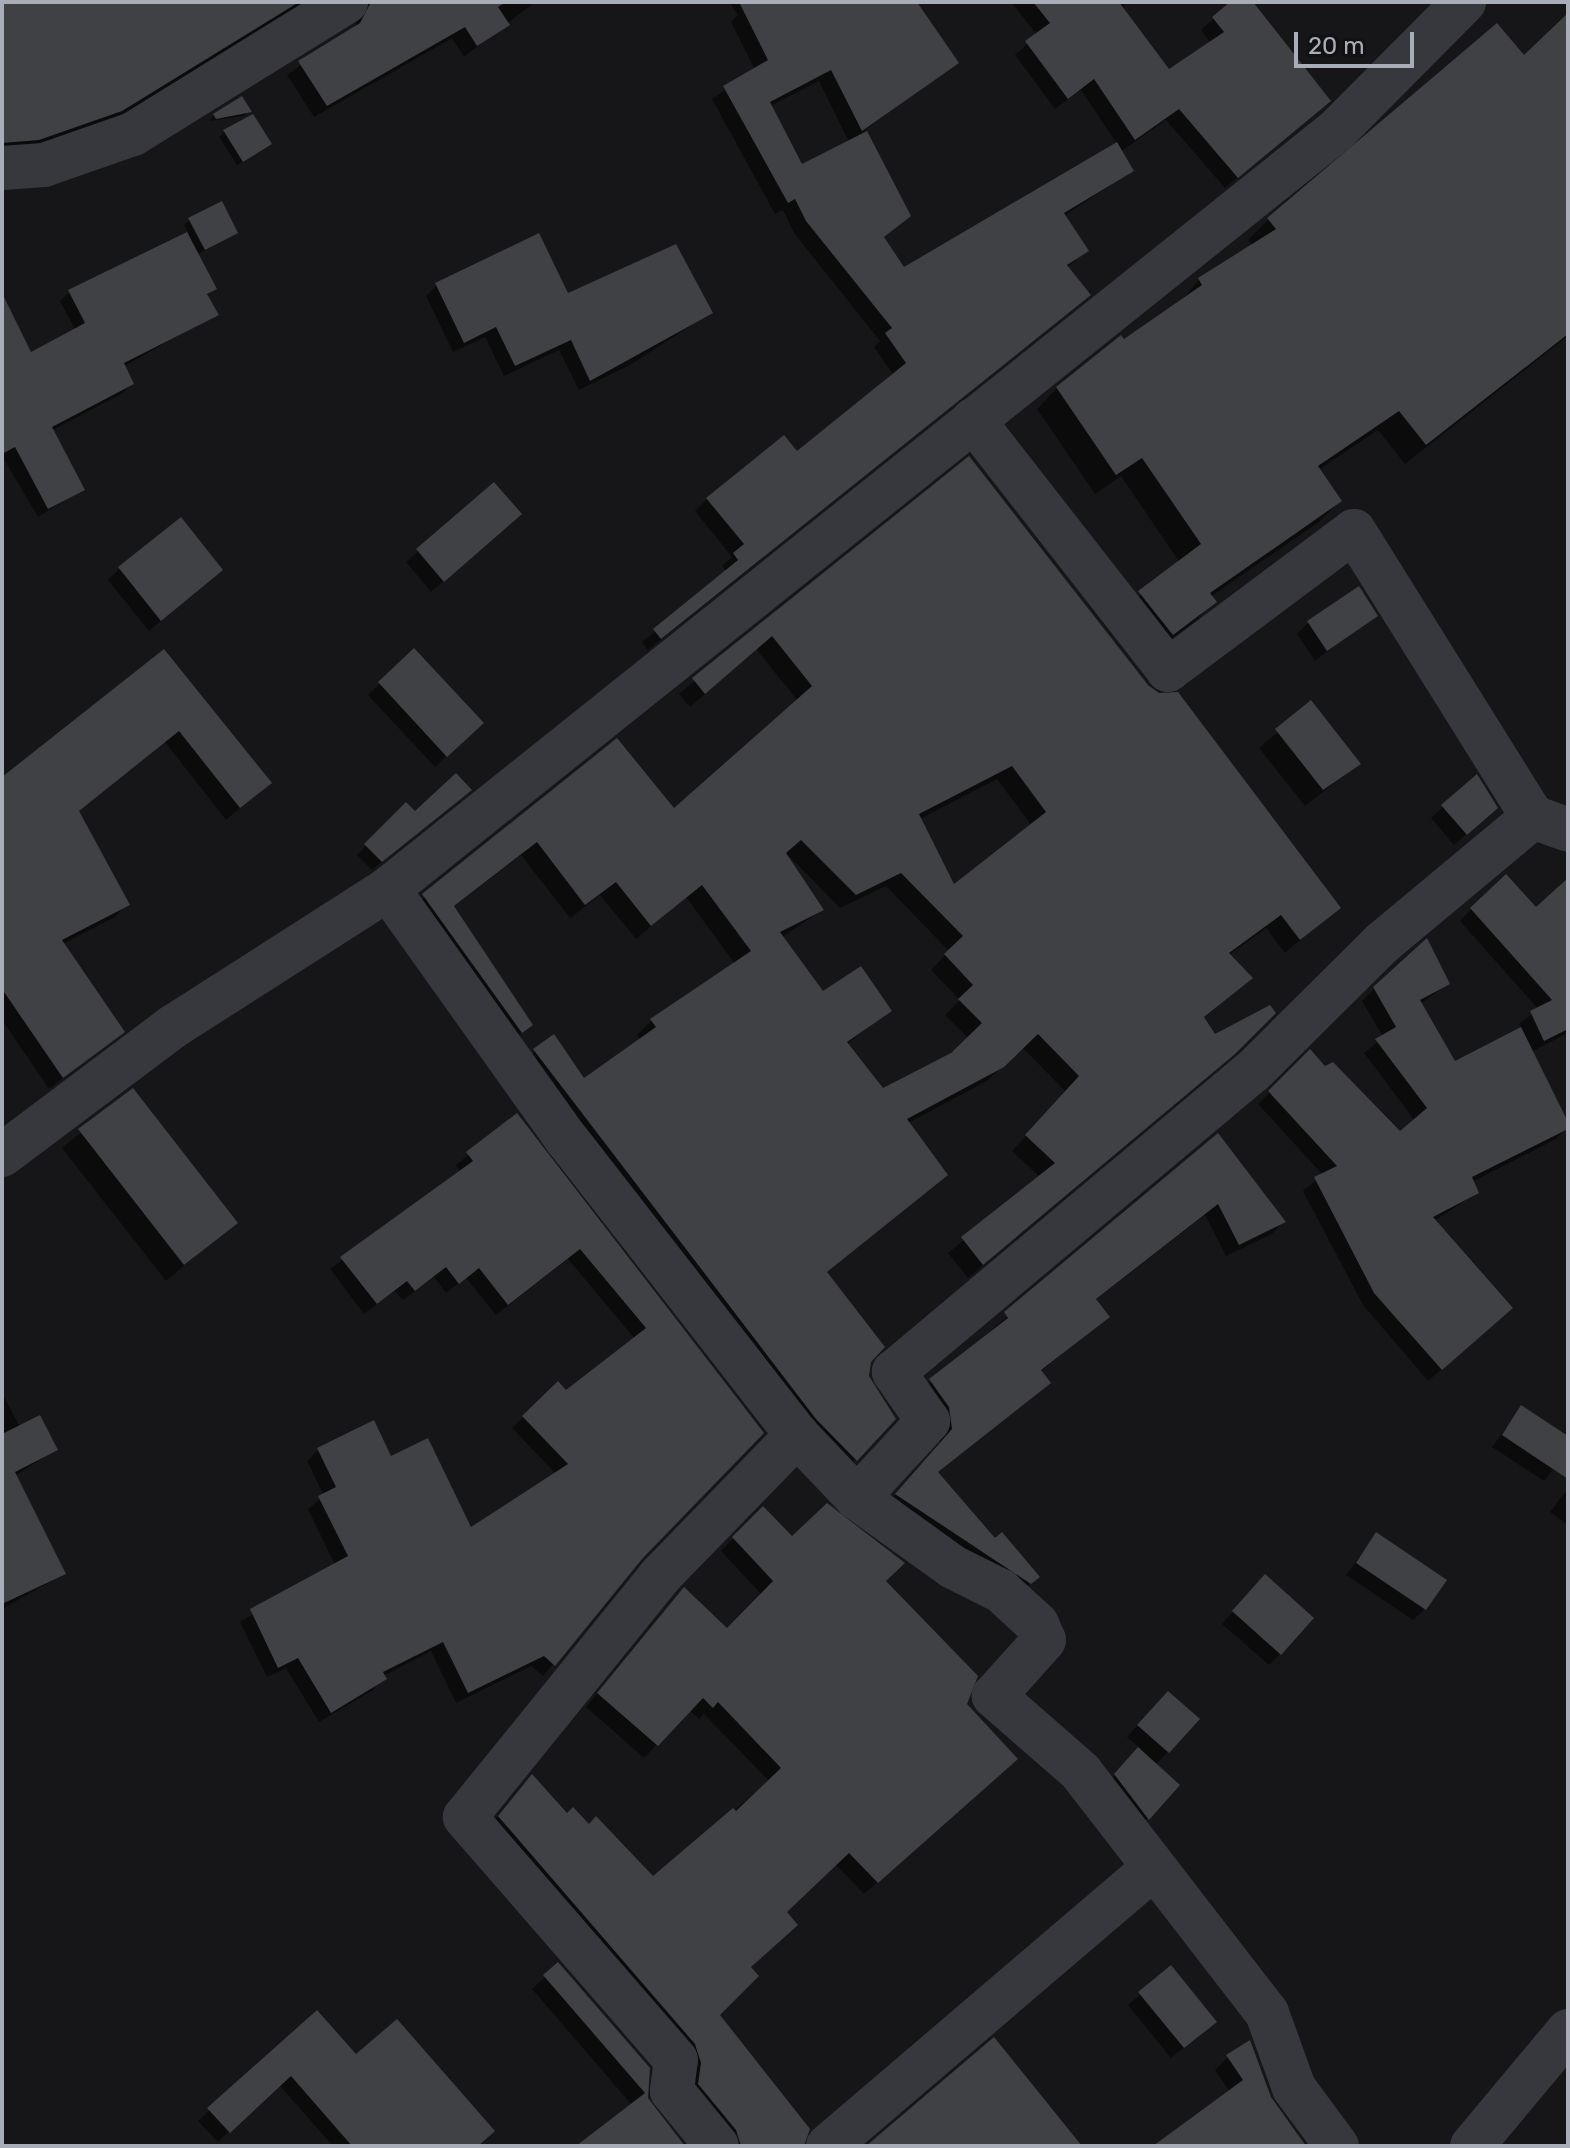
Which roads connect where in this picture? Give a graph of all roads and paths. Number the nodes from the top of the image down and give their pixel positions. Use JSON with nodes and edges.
{"nodes":[{"id":1,"x":346,"y":2,"type":"edge"},
{"id":2,"x":1464,"y":2,"type":"edge"},
{"id":3,"x":2,"y":168,"type":"edge"},
{"id":4,"x":973,"y":420,"type":"junction"},
{"id":5,"x":1550,"y":824,"type":"edge"},
{"id":6,"x":388,"y":889,"type":"junction"},
{"id":7,"x":2,"y":1155,"type":"edge"},
{"id":8,"x":797,"y":1435,"type":"junction"},
{"id":9,"x":857,"y":1498,"type":"junction"},
{"id":10,"x":1153,"y":1868,"type":"junction"},
{"id":11,"x":1568,"y":2031,"type":"edge"},
{"id":12,"x":717,"y":2146,"type":"edge"},
{"id":13,"x":828,"y":2146,"type":"edge"},
{"id":14,"x":1337,"y":2146,"type":"edge"},
{"id":15,"x":1472,"y":2146,"type":"edge"}],
"edges":[{"from":1,"to":3,"type":"street"},
{"from":2,"to":4,"type":"street"},
{"from":4,"to":5,"type":"street"},
{"from":4,"to":6,"type":"street"},
{"from":5,"to":9,"type":"street"},
{"from":6,"to":7,"type":"street"},
{"from":6,"to":8,"type":"street"},
{"from":8,"to":9,"type":"street"},
{"from":8,"to":12,"type":"street"},
{"from":9,"to":10,"type":"street"},
{"from":10,"to":13,"type":"street"},
{"from":10,"to":14,"type":"street"},
{"from":11,"to":15,"type":"street"}]}
